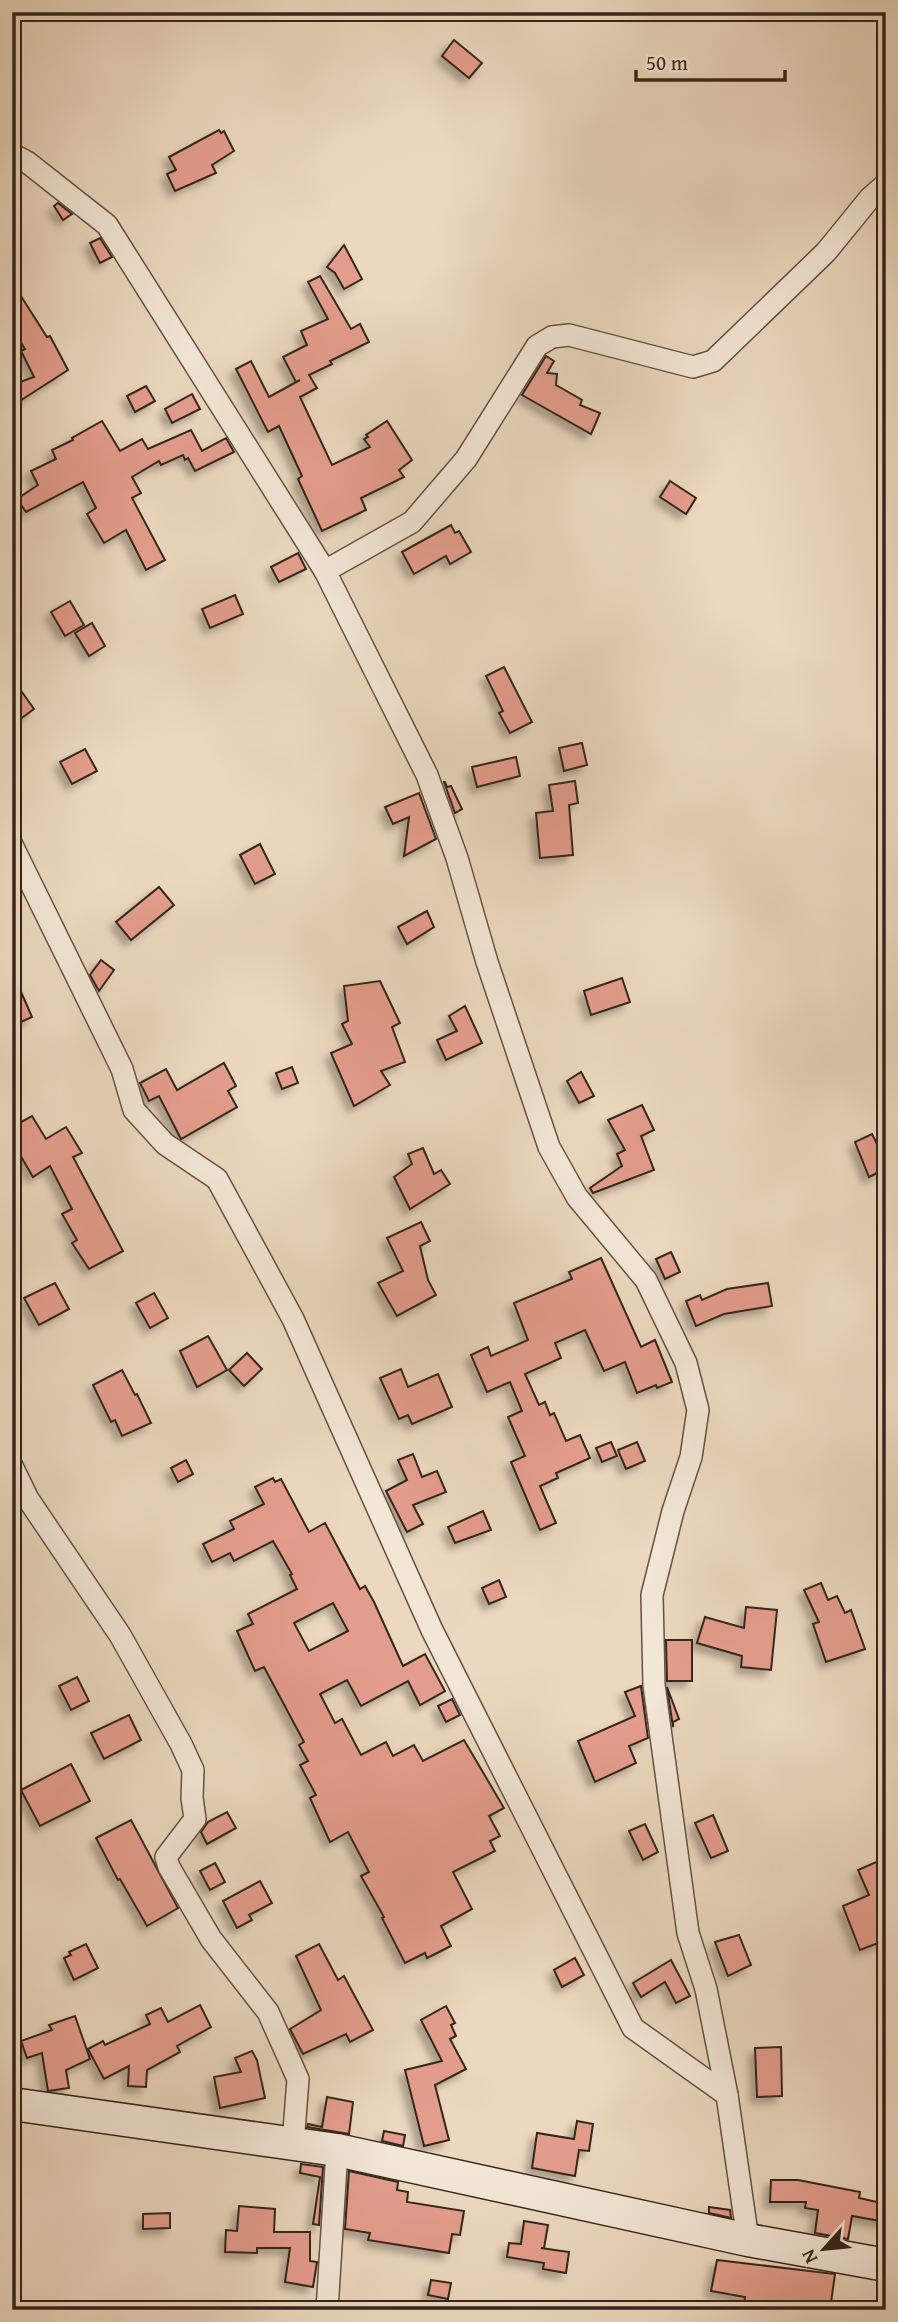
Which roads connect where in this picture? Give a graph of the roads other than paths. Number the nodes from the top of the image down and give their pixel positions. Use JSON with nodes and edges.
{"nodes":[{"id":1,"x":12,"y":155,"type":"edge"},
{"id":2,"x":886,"y":184,"type":"edge"},
{"id":3,"x":325,"y":571,"type":"junction"},
{"id":4,"x":12,"y":845,"type":"edge"},
{"id":5,"x":12,"y":1466,"type":"edge"},
{"id":6,"x":727,"y":2095,"type":"junction"},
{"id":7,"x":12,"y":2104,"type":"edge"},
{"id":8,"x":293,"y":2144,"type":"junction"},
{"id":9,"x":337,"y":2150,"type":"junction"},
{"id":10,"x":748,"y":2240,"type":"junction"},
{"id":11,"x":886,"y":2265,"type":"edge"},
{"id":12,"x":327,"y":2310,"type":"edge"}],
"edges":[{"from":1,"to":3,"type":"street"},
{"from":2,"to":3,"type":"street"},
{"from":3,"to":6,"type":"street"},
{"from":4,"to":6,"type":"street"},
{"from":5,"to":8,"type":"street"},
{"from":6,"to":10,"type":"street"},
{"from":7,"to":8,"type":"main road"},
{"from":8,"to":9,"type":"main road"},
{"from":9,"to":10,"type":"main road"},
{"from":9,"to":12,"type":"street"},
{"from":10,"to":11,"type":"main road"}]}
